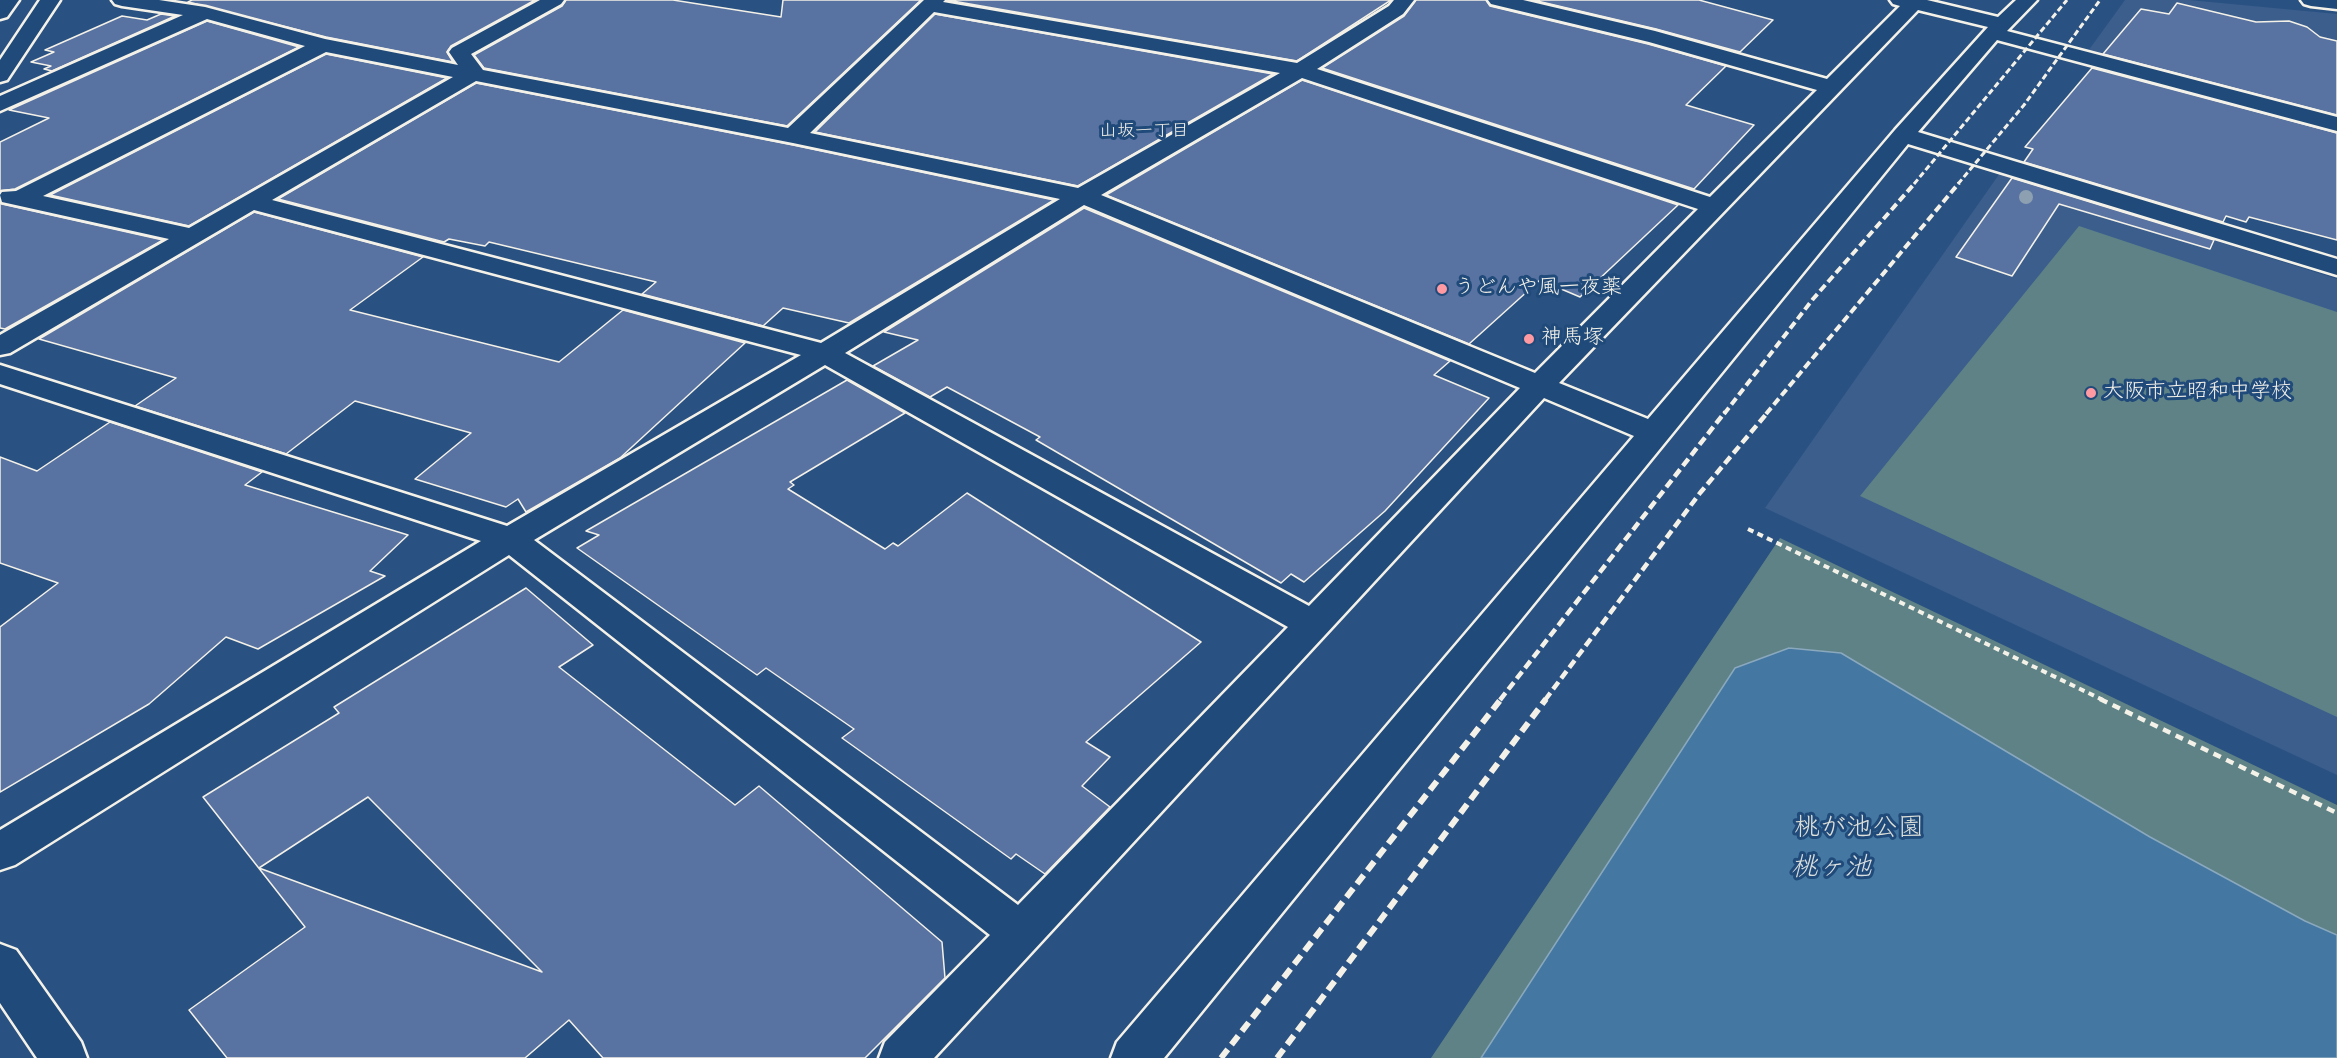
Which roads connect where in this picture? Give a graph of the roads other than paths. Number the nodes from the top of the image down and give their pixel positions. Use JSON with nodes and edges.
{"nodes":[{"id":1,"x":9,"y":0,"type":"edge"},
{"id":2,"x":50,"y":0,"type":"edge"},
{"id":3,"x":122,"y":0,"type":"edge"},
{"id":4,"x":554,"y":0,"type":"edge"},
{"id":5,"x":1404,"y":0,"type":"edge"},
{"id":6,"x":1498,"y":0,"type":"edge"},
{"id":7,"x":2027,"y":0,"type":"edge"},
{"id":8,"x":2311,"y":0,"type":"edge"},
{"id":9,"x":1910,"y":1,"type":"edge"},
{"id":10,"x":932,"y":3,"type":"edge"},
{"id":11,"x":2337,"y":3,"type":"edge"},
{"id":12,"x":205,"y":13,"type":"junction"},
{"id":13,"x":0,"y":14,"type":"edge"},
{"id":14,"x":1998,"y":29,"type":"junction"},
{"id":15,"x":323,"y":45,"type":"junction"},
{"id":16,"x":1300,"y":70,"type":"junction"},
{"id":17,"x":475,"y":73,"type":"junction"},
{"id":18,"x":0,"y":76,"type":"edge"},
{"id":19,"x":1831,"y":87,"type":"junction"},
{"id":20,"x":0,"y":104,"type":"edge"},
{"id":21,"x":2337,"y":124,"type":"edge"},
{"id":22,"x":1903,"y":135,"type":"junction"},
{"id":23,"x":793,"y":136,"type":"junction"},
{"id":24,"x":1082,"y":196,"type":"junction"},
{"id":25,"x":9,"y":197,"type":"edge"},
{"id":26,"x":251,"y":202,"type":"junction"},
{"id":27,"x":1715,"y":207,"type":"junction"},
{"id":28,"x":192,"y":236,"type":"junction"},
{"id":29,"x":2337,"y":267,"type":"edge"},
{"id":30,"x":0,"y":347,"type":"edge"},
{"id":31,"x":825,"y":353,"type":"junction"},
{"id":32,"x":0,"y":374,"type":"edge"},
{"id":33,"x":1541,"y":384,"type":"junction"},
{"id":34,"x":1654,"y":433,"type":"junction"},
{"id":35,"x":510,"y":539,"type":"junction"},
{"id":36,"x":1313,"y":625,"type":"junction"},
{"id":37,"x":0,"y":852,"type":"edge"},
{"id":38,"x":1021,"y":933,"type":"junction"},
{"id":39,"x":0,"y":965,"type":"edge"},
{"id":40,"x":64,"y":1058,"type":"edge"},
{"id":41,"x":902,"y":1058,"type":"edge"},
{"id":42,"x":1134,"y":1058,"type":"edge"}],
"edges":[{"from":1,"to":13,"type":"main road"},
{"from":2,"to":18,"type":"main road"},
{"from":3,"to":12,"type":"main road"},
{"from":4,"to":17,"type":"main road"},
{"from":5,"to":16,"type":"main road"},
{"from":6,"to":19,"type":"main road"},
{"from":7,"to":14,"type":"main road"},
{"from":8,"to":11,"type":"main road"},
{"from":9,"to":14,"type":"main road"},
{"from":9,"to":19,"type":"main road"},
{"from":10,"to":16,"type":"main road"},
{"from":10,"to":23,"type":"main road"},
{"from":12,"to":15,"type":"main road"},
{"from":12,"to":20,"type":"main road"},
{"from":14,"to":21,"type":"main road"},
{"from":14,"to":22,"type":"main road"},
{"from":15,"to":17,"type":"main road"},
{"from":15,"to":25,"type":"main road"},
{"from":16,"to":24,"type":"main road"},
{"from":16,"to":27,"type":"main road"},
{"from":17,"to":23,"type":"main road"},
{"from":17,"to":26,"type":"main road"},
{"from":19,"to":27,"type":"main road"},
{"from":22,"to":29,"type":"main road"},
{"from":22,"to":34,"type":"main road"},
{"from":23,"to":24,"type":"main road"},
{"from":24,"to":31,"type":"main road"},
{"from":24,"to":33,"type":"main road"},
{"from":25,"to":28,"type":"main road"},
{"from":26,"to":28,"type":"main road"},
{"from":26,"to":31,"type":"main road"},
{"from":27,"to":33,"type":"main road"},
{"from":28,"to":30,"type":"main road"},
{"from":31,"to":35,"type":"main road"},
{"from":31,"to":36,"type":"main road"},
{"from":32,"to":35,"type":"main road"},
{"from":33,"to":34,"type":"main road"},
{"from":33,"to":36,"type":"main road"},
{"from":34,"to":42,"type":"main road"},
{"from":35,"to":37,"type":"main road"},
{"from":35,"to":38,"type":"main road"},
{"from":36,"to":38,"type":"main road"},
{"from":38,"to":41,"type":"main road"},
{"from":39,"to":40,"type":"main road"}]}
